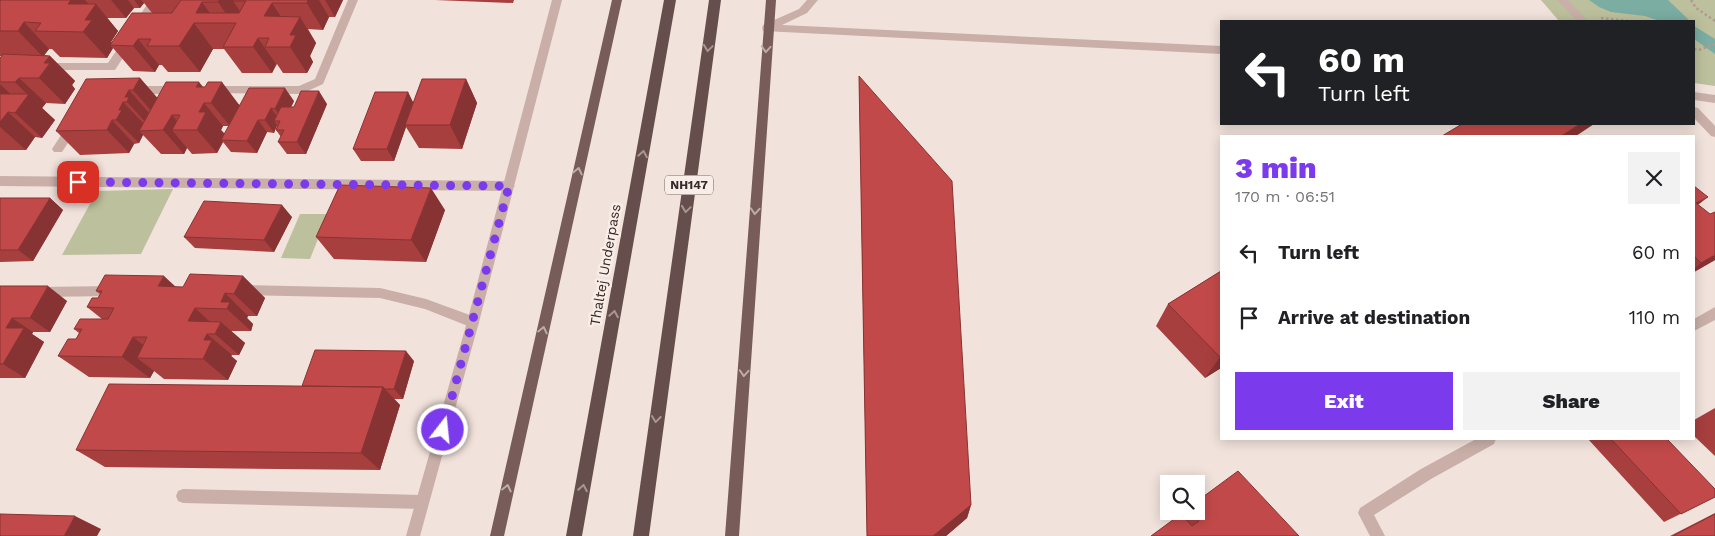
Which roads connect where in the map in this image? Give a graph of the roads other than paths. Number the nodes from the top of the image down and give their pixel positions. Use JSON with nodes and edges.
{"nodes":[{"id":1,"x":155,"y":0,"type":"edge"},
{"id":2,"x":353,"y":0,"type":"edge"},
{"id":3,"x":557,"y":0,"type":"edge"},
{"id":4,"x":617,"y":0,"type":"edge"},
{"id":5,"x":670,"y":0,"type":"edge"},
{"id":6,"x":715,"y":0,"type":"edge"},
{"id":7,"x":771,"y":0,"type":"edge"},
{"id":8,"x":813,"y":0,"type":"edge"},
{"id":9,"x":1562,"y":0,"type":"edge"},
{"id":10,"x":1582,"y":20,"type":"edge"},
{"id":11,"x":767,"y":28,"type":"junction"},
{"id":12,"x":1220,"y":50,"type":"edge"},
{"id":13,"x":37,"y":66,"type":"edge"},
{"id":14,"x":125,"y":90,"type":"edge"},
{"id":15,"x":1695,"y":96,"type":"edge"},
{"id":16,"x":1715,"y":99,"type":"edge"},
{"id":17,"x":1695,"y":112,"type":"edge"},
{"id":18,"x":79,"y":116,"type":"edge"},
{"id":19,"x":1715,"y":133,"type":"edge"},
{"id":20,"x":58,"y":149,"type":"edge"},
{"id":21,"x":0,"y":181,"type":"edge"},
{"id":22,"x":509,"y":186,"type":"junction"},
{"id":23,"x":223,"y":290,"type":"edge"},
{"id":24,"x":124,"y":291,"type":"edge"},
{"id":25,"x":36,"y":292,"type":"edge"},
{"id":26,"x":1715,"y":313,"type":"edge"},
{"id":27,"x":474,"y":322,"type":"junction"},
{"id":28,"x":1695,"y":324,"type":"edge"},
{"id":29,"x":1487,"y":440,"type":"edge"},
{"id":30,"x":183,"y":496,"type":"dead end"},
{"id":31,"x":422,"y":502,"type":"junction"},
{"id":32,"x":413,"y":536,"type":"edge"},
{"id":33,"x":497,"y":536,"type":"edge"},
{"id":34,"x":574,"y":536,"type":"edge"},
{"id":35,"x":641,"y":536,"type":"edge"},
{"id":36,"x":732,"y":536,"type":"edge"},
{"id":37,"x":1378,"y":536,"type":"edge"}],
"edges":[{"from":1,"to":13,"type":"street"},
{"from":2,"to":14,"type":"street"},
{"from":3,"to":22,"type":"street"},
{"from":33,"to":4,"type":"main road","one_way":true},
{"from":34,"to":5,"type":"highway","name":"Thaltej Underpass","one_way":true},
{"from":6,"to":35,"type":"highway","number":"NH147","one_way":true},
{"from":7,"to":11,"type":"main road"},
{"from":8,"to":11,"type":"street"},
{"from":9,"to":10,"type":"street"},
{"from":11,"to":12,"type":"street"},
{"from":11,"to":36,"type":"main road","one_way":true},
{"from":15,"to":16,"type":"street"},
{"from":17,"to":19,"type":"street"},
{"from":18,"to":20,"type":"street"},
{"from":21,"to":22,"type":"street"},
{"from":22,"to":27,"type":"street"},
{"from":23,"to":27,"type":"street"},
{"from":24,"to":25,"type":"street"},
{"from":26,"to":28,"type":"street"},
{"from":27,"to":31,"type":"street"},
{"from":29,"to":37,"type":"street"},
{"from":30,"to":31,"type":"street"},
{"from":31,"to":32,"type":"street"}]}
